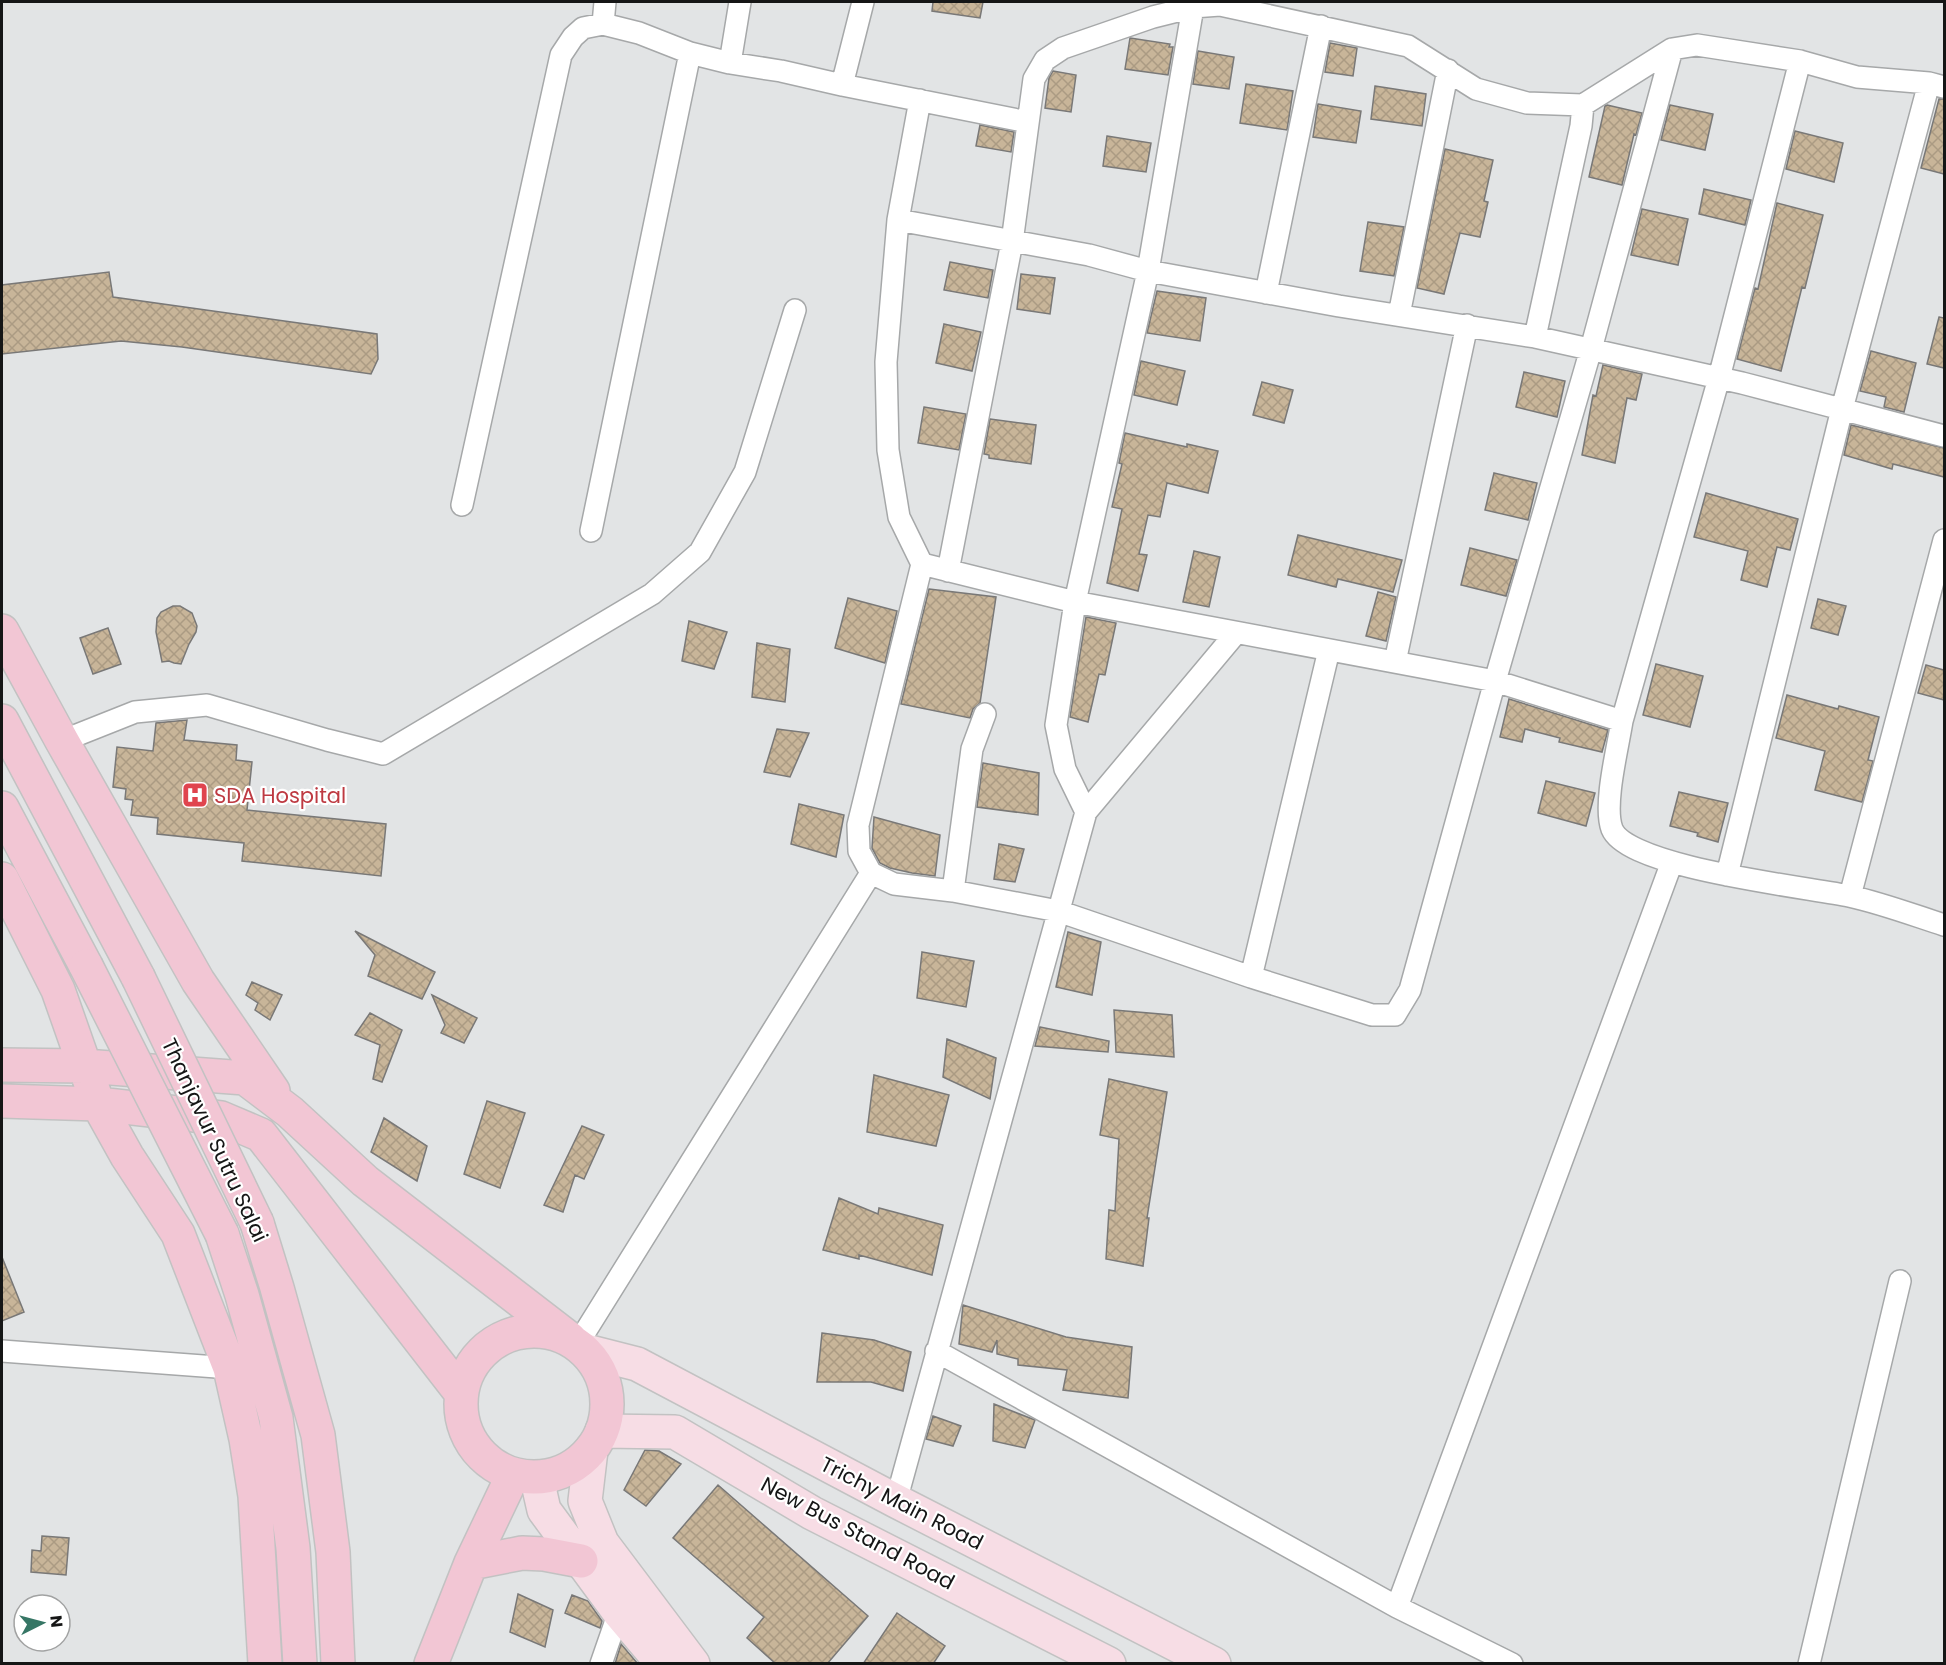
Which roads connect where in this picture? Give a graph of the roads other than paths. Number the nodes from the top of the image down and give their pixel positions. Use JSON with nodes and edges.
{"nodes":[{"id":1,"x":605,"y":2,"type":"edge"},
{"id":2,"x":740,"y":2,"type":"edge"},
{"id":3,"x":863,"y":2,"type":"edge"},
{"id":4,"x":1193,"y":7,"type":"junction"},
{"id":5,"x":603,"y":24,"type":"junction"},
{"id":6,"x":1321,"y":26,"type":"junction"},
{"id":7,"x":1672,"y":49,"type":"junction"},
{"id":8,"x":690,"y":53,"type":"junction"},
{"id":9,"x":1800,"y":61,"type":"junction"},
{"id":10,"x":730,"y":63,"type":"junction"},
{"id":11,"x":1448,"y":70,"type":"junction"},
{"id":12,"x":842,"y":85,"type":"junction"},
{"id":13,"x":1937,"y":85,"type":"edge"},
{"id":14,"x":920,"y":100,"type":"junction"},
{"id":15,"x":1583,"y":105,"type":"junction"},
{"id":16,"x":1028,"y":122,"type":"junction"},
{"id":17,"x":898,"y":220,"type":"junction"},
{"id":18,"x":1011,"y":242,"type":"junction"},
{"id":19,"x":1148,"y":271,"type":"junction"},
{"id":20,"x":1266,"y":292,"type":"junction"},
{"id":21,"x":795,"y":310,"type":"dead end"},
{"id":22,"x":1399,"y":315,"type":"junction"},
{"id":23,"x":1467,"y":325,"type":"junction"},
{"id":24,"x":1535,"y":337,"type":"junction"},
{"id":25,"x":1591,"y":349,"type":"junction"},
{"id":26,"x":1719,"y":378,"type":"junction"},
{"id":27,"x":1842,"y":409,"type":"junction"},
{"id":28,"x":1944,"y":436,"type":"edge"},
{"id":29,"x":462,"y":505,"type":"dead end"},
{"id":30,"x":591,"y":531,"type":"dead end"},
{"id":31,"x":1944,"y":540,"type":"edge"},
{"id":32,"x":922,"y":564,"type":"junction"},
{"id":33,"x":948,"y":571,"type":"junction"},
{"id":34,"x":1075,"y":602,"type":"junction"},
{"id":35,"x":2,"y":631,"type":"edge"},
{"id":36,"x":1236,"y":633,"type":"junction"},
{"id":37,"x":1329,"y":650,"type":"junction"},
{"id":38,"x":1395,"y":662,"type":"junction"},
{"id":39,"x":1495,"y":681,"type":"junction"},
{"id":40,"x":985,"y":714,"type":"dead end"},
{"id":41,"x":2,"y":721,"type":"edge"},
{"id":42,"x":1622,"y":721,"type":"junction"},
{"id":43,"x":62,"y":741,"type":"junction"},
{"id":44,"x":2,"y":808,"type":"edge"},
{"id":45,"x":1086,"y":812,"type":"junction"},
{"id":46,"x":1672,"y":862,"type":"junction"},
{"id":47,"x":871,"y":873,"type":"junction"},
{"id":48,"x":1727,"y":875,"type":"junction"},
{"id":49,"x":2,"y":879,"type":"edge"},
{"id":50,"x":953,"y":891,"type":"junction"},
{"id":51,"x":1850,"y":896,"type":"junction"},
{"id":52,"x":1058,"y":911,"type":"junction"},
{"id":53,"x":1944,"y":925,"type":"edge"},
{"id":54,"x":1251,"y":977,"type":"junction"},
{"id":55,"x":58,"y":990,"type":"junction"},
{"id":56,"x":10,"y":1065,"type":"edge"},
{"id":57,"x":84,"y":1066,"type":"junction"},
{"id":58,"x":2,"y":1101,"type":"edge"},
{"id":59,"x":53,"y":1103,"type":"junction"},
{"id":60,"x":98,"y":1104,"type":"junction"},
{"id":61,"x":290,"y":1112,"type":"junction"},
{"id":62,"x":128,"y":1156,"type":"junction"},
{"id":63,"x":1900,"y":1281,"type":"dead end"},
{"id":64,"x":578,"y":1345,"type":"junction"},
{"id":65,"x":2,"y":1351,"type":"edge"},
{"id":66,"x":936,"y":1352,"type":"junction"},
{"id":67,"x":230,"y":1368,"type":"junction"},
{"id":68,"x":461,"y":1393,"type":"junction"},
{"id":69,"x":597,"y":1440,"type":"junction"},
{"id":70,"x":513,"y":1475,"type":"junction"},
{"id":71,"x":546,"y":1477,"type":"junction"},
{"id":72,"x":896,"y":1501,"type":"junction"},
{"id":73,"x":581,"y":1561,"type":"junction"},
{"id":74,"x":471,"y":1563,"type":"junction"},
{"id":75,"x":1397,"y":1607,"type":"junction"},
{"id":76,"x":619,"y":1612,"type":"junction"},
{"id":77,"x":265,"y":1664,"type":"edge"},
{"id":78,"x":300,"y":1664,"type":"edge"},
{"id":79,"x":338,"y":1664,"type":"edge"},
{"id":80,"x":431,"y":1664,"type":"edge"},
{"id":81,"x":601,"y":1664,"type":"edge"},
{"id":82,"x":663,"y":1664,"type":"edge"},
{"id":83,"x":693,"y":1664,"type":"edge"},
{"id":84,"x":1109,"y":1664,"type":"edge"},
{"id":85,"x":1214,"y":1664,"type":"edge"},
{"id":86,"x":1512,"y":1664,"type":"edge"},
{"id":87,"x":1809,"y":1664,"type":"edge"}],
"edges":[{"from":1,"to":5,"type":"street"},
{"from":2,"to":10,"type":"street"},
{"from":3,"to":12,"type":"street"},
{"from":4,"to":6,"type":"street"},
{"from":4,"to":16,"type":"street"},
{"from":4,"to":19,"type":"street"},
{"from":5,"to":8,"type":"street"},
{"from":5,"to":29,"type":"street"},
{"from":6,"to":11,"type":"street"},
{"from":6,"to":20,"type":"street"},
{"from":7,"to":9,"type":"street"},
{"from":7,"to":15,"type":"street"},
{"from":7,"to":25,"type":"street"},
{"from":8,"to":10,"type":"street"},
{"from":8,"to":30,"type":"street"},
{"from":9,"to":13,"type":"street"},
{"from":9,"to":26,"type":"street"},
{"from":10,"to":12,"type":"street"},
{"from":11,"to":15,"type":"street"},
{"from":11,"to":22,"type":"street"},
{"from":12,"to":14,"type":"street"},
{"from":13,"to":27,"type":"street"},
{"from":14,"to":16,"type":"street"},
{"from":14,"to":17,"type":"street"},
{"from":15,"to":24,"type":"street"},
{"from":16,"to":18,"type":"street"},
{"from":17,"to":18,"type":"street"},
{"from":17,"to":32,"type":"street"},
{"from":18,"to":19,"type":"street"},
{"from":18,"to":33,"type":"street"},
{"from":19,"to":20,"type":"street"},
{"from":19,"to":34,"type":"street"},
{"from":20,"to":22,"type":"street"},
{"from":21,"to":43,"type":"street"},
{"from":22,"to":23,"type":"street"},
{"from":23,"to":24,"type":"street"},
{"from":23,"to":38,"type":"street"},
{"from":24,"to":25,"type":"street"},
{"from":25,"to":26,"type":"street"},
{"from":25,"to":39,"type":"street"},
{"from":26,"to":27,"type":"street"},
{"from":26,"to":42,"type":"street"},
{"from":27,"to":28,"type":"street"},
{"from":27,"to":48,"type":"street"},
{"from":31,"to":51,"type":"street"},
{"from":32,"to":33,"type":"street"},
{"from":32,"to":47,"type":"street"},
{"from":33,"to":34,"type":"street"},
{"from":34,"to":36,"type":"street"},
{"from":34,"to":45,"type":"street"},
{"from":35,"to":43,"type":"highway"},
{"from":36,"to":37,"type":"street"},
{"from":36,"to":45,"type":"street"},
{"from":37,"to":38,"type":"street"},
{"from":37,"to":54,"type":"street"},
{"from":38,"to":39,"type":"street"},
{"from":39,"to":42,"type":"street"},
{"from":39,"to":54,"type":"street"},
{"from":40,"to":50,"type":"street"},
{"from":41,"to":79,"type":"highway","name":"Thanjavur Sutru Salai","bridge":true},
{"from":42,"to":46,"type":"street"},
{"from":43,"to":61,"type":"highway"},
{"from":44,"to":78,"type":"highway","name":"Thanjavur Sutru Salai","bridge":true},
{"from":45,"to":52,"type":"street"},
{"from":46,"to":48,"type":"street"},
{"from":46,"to":75,"type":"street"},
{"from":47,"to":50,"type":"street"},
{"from":47,"to":64,"type":"street"},
{"from":48,"to":51,"type":"street"},
{"from":49,"to":55,"type":"highway"},
{"from":50,"to":52,"type":"street"},
{"from":51,"to":53,"type":"street"},
{"from":52,"to":54,"type":"street"},
{"from":52,"to":66,"type":"street"},
{"from":55,"to":56,"type":"highway"},
{"from":55,"to":57,"type":"highway"},
{"from":56,"to":57,"type":"highway"},
{"from":57,"to":60,"type":"highway"},
{"from":57,"to":61,"type":"highway"},
{"from":58,"to":59,"type":"highway"},
{"from":59,"to":60,"type":"highway"},
{"from":59,"to":62,"type":"highway"},
{"from":60,"to":62,"type":"highway"},
{"from":60,"to":68,"type":"highway"},
{"from":61,"to":64,"type":"highway"},
{"from":62,"to":67,"type":"highway"},
{"from":63,"to":87,"type":"street"},
{"from":64,"to":68,"type":"highway"},
{"from":64,"to":69,"type":"highway"},
{"from":64,"to":72,"type":"main road","name":"Trichy Main Road"},
{"from":65,"to":67,"type":"street"},
{"from":66,"to":72,"type":"street"},
{"from":66,"to":75,"type":"street"},
{"from":67,"to":77,"type":"highway"},
{"from":68,"to":70,"type":"highway"},
{"from":69,"to":71,"type":"highway"},
{"from":69,"to":83,"type":"main road"},
{"from":69,"to":84,"type":"main road","name":"New Bus Stand Road"},
{"from":70,"to":71,"type":"highway"},
{"from":70,"to":74,"type":"highway"},
{"from":71,"to":73,"type":"main road"},
{"from":72,"to":85,"type":"main road","name":"Trichy Main Road"},
{"from":73,"to":74,"type":"highway"},
{"from":73,"to":76,"type":"main road"},
{"from":74,"to":80,"type":"highway"},
{"from":75,"to":86,"type":"street"},
{"from":76,"to":81,"type":"street"},
{"from":76,"to":82,"type":"main road"}]}
